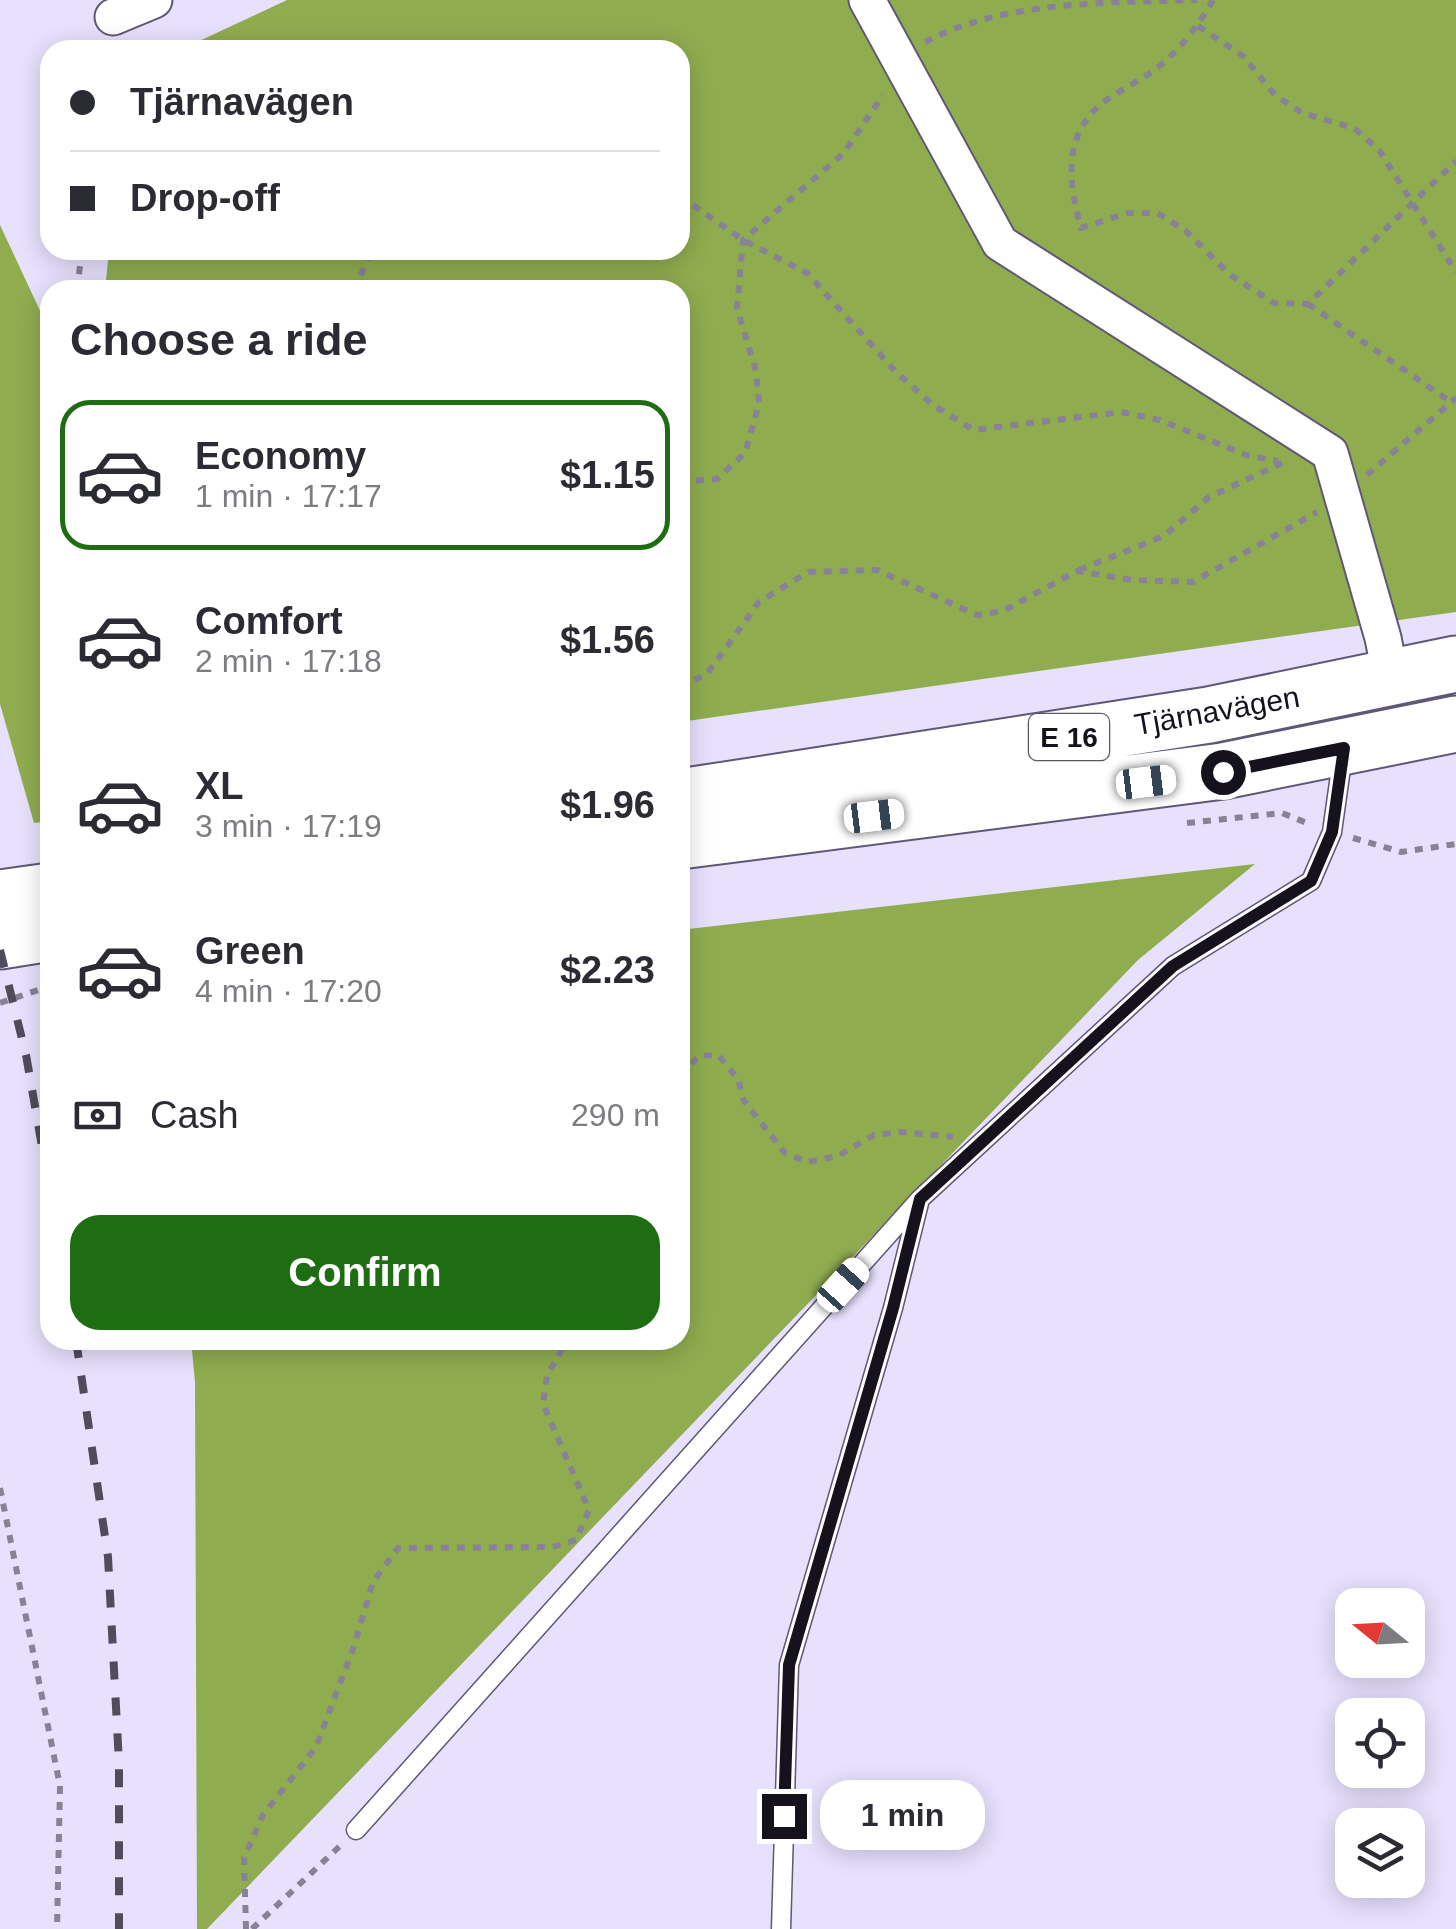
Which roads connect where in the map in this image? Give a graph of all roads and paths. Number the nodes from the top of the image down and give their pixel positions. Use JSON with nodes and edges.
{"nodes":[{"id":1,"x":154,"y":0,"type":"edge"},
{"id":2,"x":867,"y":0,"type":"edge"},
{"id":3,"x":1213,"y":0,"type":"edge"},
{"id":4,"x":113,"y":18,"type":"dead end"},
{"id":5,"x":1198,"y":26,"type":"junction"},
{"id":6,"x":1456,"y":161,"type":"edge"},
{"id":7,"x":690,"y":203,"type":"edge"},
{"id":8,"x":1411,"y":204,"type":"junction"},
{"id":9,"x":743,"y":240,"type":"junction"},
{"id":10,"x":1456,"y":272,"type":"edge"},
{"id":11,"x":1308,"y":304,"type":"junction"},
{"id":12,"x":1453,"y":400,"type":"edge"},
{"id":13,"x":1320,"y":444,"type":"junction"},
{"id":14,"x":1283,"y":462,"type":"junction"},
{"id":15,"x":690,"y":481,"type":"edge"},
{"id":16,"x":1342,"y":498,"type":"junction"},
{"id":17,"x":1077,"y":571,"type":"junction"},
{"id":18,"x":1456,"y":664,"type":"edge"},
{"id":19,"x":1390,"y":678,"type":"junction"},
{"id":20,"x":690,"y":682,"type":"edge"},
{"id":21,"x":1456,"y":724,"type":"edge"},
{"id":22,"x":1344,"y":748,"type":"junction"},
{"id":23,"x":690,"y":795,"type":"edge"},
{"id":24,"x":1184,"y":824,"type":"dead end"},
{"id":25,"x":1332,"y":832,"type":"junction"},
{"id":26,"x":690,"y":841,"type":"edge"},
{"id":27,"x":1456,"y":844,"type":"edge"},
{"id":28,"x":40,"y":892,"type":"edge"},
{"id":29,"x":0,"y":898,"type":"edge"},
{"id":30,"x":40,"y":935,"type":"edge"},
{"id":31,"x":0,"y":941,"type":"edge"},
{"id":32,"x":40,"y":989,"type":"edge"},
{"id":33,"x":0,"y":1003,"type":"edge"},
{"id":34,"x":690,"y":1064,"type":"edge"},
{"id":35,"x":989,"y":1134,"type":"junction"},
{"id":36,"x":920,"y":1199,"type":"junction"},
{"id":37,"x":561,"y":1350,"type":"edge"},
{"id":38,"x":0,"y":1488,"type":"edge"},
{"id":39,"x":356,"y":1830,"type":"joint"},
{"id":40,"x":57,"y":1929,"type":"edge"},
{"id":41,"x":249,"y":1929,"type":"edge"},
{"id":42,"x":781,"y":1929,"type":"edge"}],
"edges":[{"from":1,"to":4,"type":"street"},
{"from":2,"to":13,"type":"street"},
{"from":3,"to":5,"type":"path"},
{"from":5,"to":8,"type":"path"},
{"from":5,"to":11,"type":"path"},
{"from":6,"to":8,"type":"path"},
{"from":7,"to":9,"type":"path"},
{"from":8,"to":10,"type":"path"},
{"from":8,"to":11,"type":"path"},
{"from":9,"to":14,"type":"path"},
{"from":9,"to":15,"type":"path"},
{"from":11,"to":12,"type":"path"},
{"from":12,"to":16,"type":"path"},
{"from":13,"to":14,"type":"path"},
{"from":13,"to":16,"type":"street"},
{"from":14,"to":17,"type":"path"},
{"from":16,"to":17,"type":"path"},
{"from":16,"to":19,"type":"street"},
{"from":17,"to":20,"type":"path"},
{"from":18,"to":19,"type":"highway","name":"Tjärnavägen","number":"E 16"},
{"from":19,"to":23,"type":"highway","name":"Tjärnavägen","number":"E 16"},
{"from":21,"to":22,"type":"highway","name":"Tjärnavägen","number":"E 16"},
{"from":22,"to":25,"type":"lane"},
{"from":22,"to":26,"type":"highway","name":"Tjärnavägen","number":"E 16"},
{"from":24,"to":25,"type":"path"},
{"from":25,"to":27,"type":"path"},
{"from":25,"to":35,"type":"lane"},
{"from":28,"to":29,"type":"highway"},
{"from":30,"to":31,"type":"highway"},
{"from":32,"to":33,"type":"path"},
{"from":34,"to":35,"type":"path"},
{"from":35,"to":36,"type":"lane"},
{"from":36,"to":39,"type":"lane"},
{"from":36,"to":42,"type":"lane"},
{"from":37,"to":41,"type":"path"},
{"from":38,"to":40,"type":"path"},
{"from":39,"to":41,"type":"path"}]}
